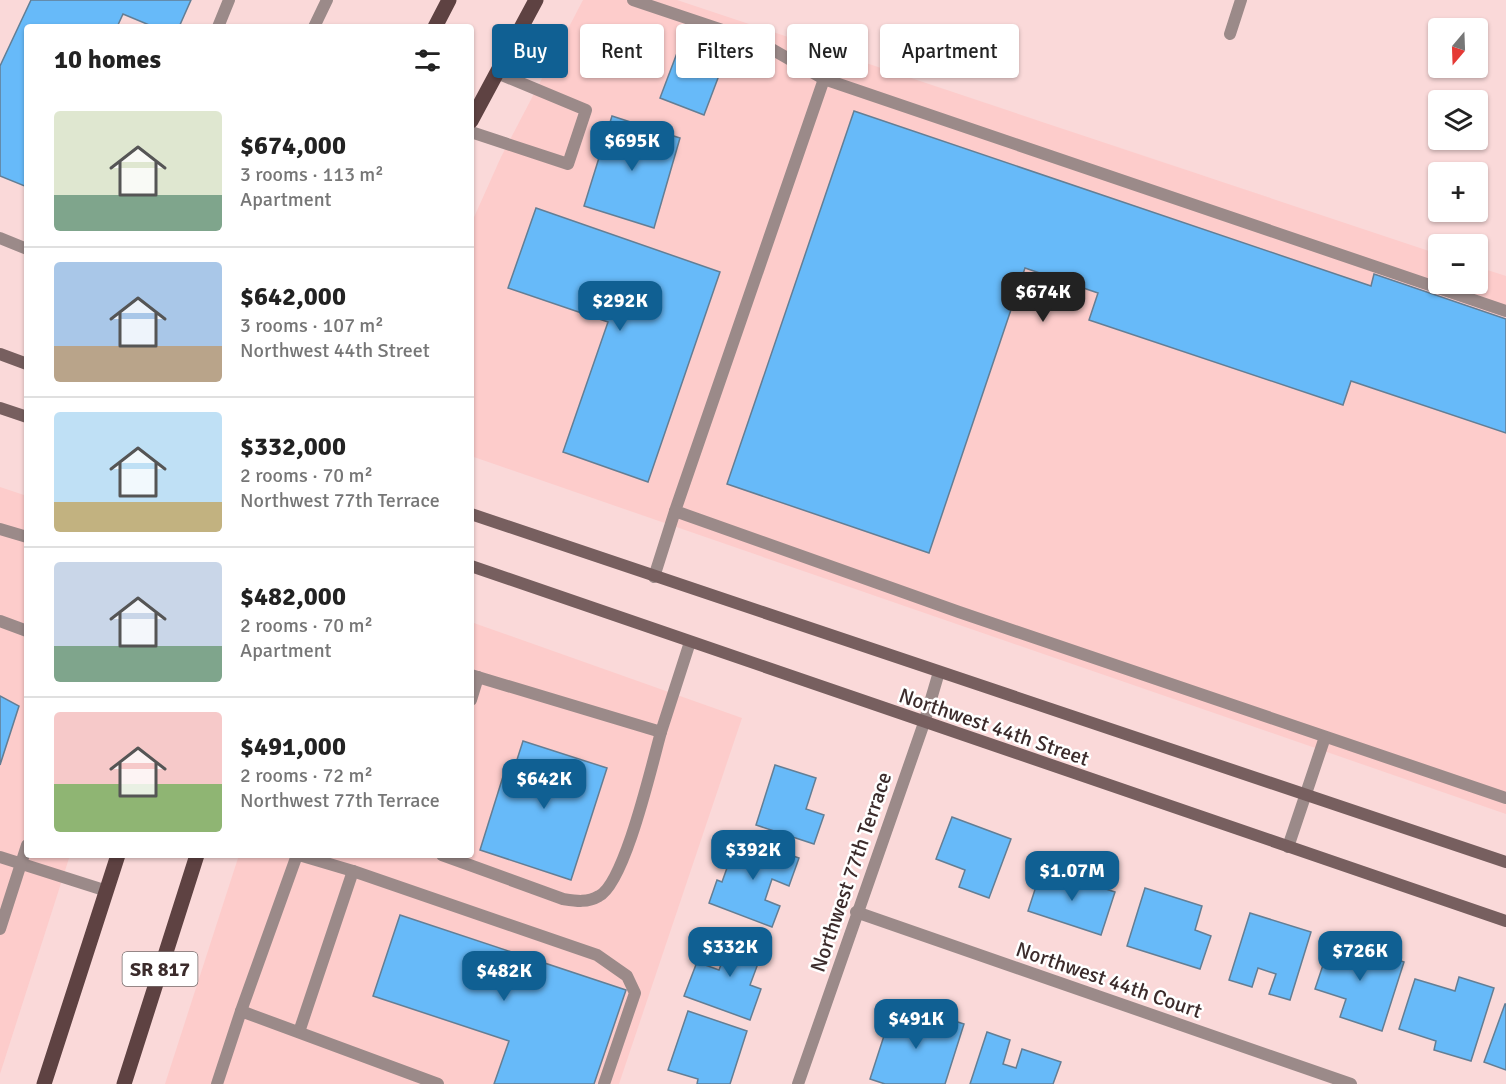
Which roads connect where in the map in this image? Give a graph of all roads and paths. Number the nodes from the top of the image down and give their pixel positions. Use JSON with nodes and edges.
{"nodes":[{"id":1,"x":229,"y":0,"type":"edge"},
{"id":2,"x":327,"y":0,"type":"edge"},
{"id":3,"x":449,"y":0,"type":"edge"},
{"id":4,"x":536,"y":0,"type":"edge"},
{"id":5,"x":633,"y":0,"type":"edge"},
{"id":6,"x":1241,"y":0,"type":"edge"},
{"id":7,"x":219,"y":24,"type":"edge"},
{"id":8,"x":315,"y":24,"type":"edge"},
{"id":9,"x":437,"y":24,"type":"edge"},
{"id":10,"x":523,"y":24,"type":"edge"},
{"id":11,"x":1230,"y":34,"type":"dead end"},
{"id":12,"x":495,"y":78,"type":"edge"},
{"id":13,"x":507,"y":78,"type":"edge"},
{"id":14,"x":824,"y":79,"type":"junction"},
{"id":15,"x":474,"y":116,"type":"edge"},
{"id":16,"x":474,"y":133,"type":"edge"},
{"id":17,"x":0,"y":238,"type":"edge"},
{"id":18,"x":24,"y":248,"type":"edge"},
{"id":19,"x":1506,"y":311,"type":"edge"},
{"id":20,"x":0,"y":354,"type":"edge"},
{"id":21,"x":24,"y":363,"type":"edge"},
{"id":22,"x":0,"y":408,"type":"edge"},
{"id":23,"x":24,"y":416,"type":"edge"},
{"id":24,"x":675,"y":511,"type":"junction"},
{"id":25,"x":474,"y":515,"type":"edge"},
{"id":26,"x":0,"y":529,"type":"edge"},
{"id":27,"x":24,"y":536,"type":"edge"},
{"id":28,"x":474,"y":567,"type":"edge"},
{"id":29,"x":654,"y":577,"type":"junction"},
{"id":30,"x":0,"y":621,"type":"edge"},
{"id":31,"x":24,"y":630,"type":"edge"},
{"id":32,"x":690,"y":642,"type":"junction"},
{"id":33,"x":939,"y":672,"type":"junction"},
{"id":34,"x":475,"y":676,"type":"edge"},
{"id":35,"x":924,"y":723,"type":"junction"},
{"id":36,"x":662,"y":732,"type":"junction"},
{"id":37,"x":1325,"y":737,"type":"junction"},
{"id":38,"x":1307,"y":796,"type":"junction"},
{"id":39,"x":1506,"y":798,"type":"edge"},
{"id":40,"x":1288,"y":847,"type":"junction"},
{"id":41,"x":24,"y":854,"type":"edge"},
{"id":42,"x":0,"y":857,"type":"edge"},
{"id":43,"x":117,"y":858,"type":"edge"},
{"id":44,"x":196,"y":858,"type":"edge"},
{"id":45,"x":297,"y":858,"type":"edge"},
{"id":46,"x":308,"y":858,"type":"edge"},
{"id":47,"x":450,"y":858,"type":"edge"},
{"id":48,"x":1506,"y":862,"type":"edge"},
{"id":49,"x":21,"y":864,"type":"junction"},
{"id":50,"x":353,"y":871,"type":"junction"},
{"id":51,"x":107,"y":891,"type":"junction"},
{"id":52,"x":856,"y":912,"type":"junction"},
{"id":53,"x":1506,"y":921,"type":"edge"},
{"id":54,"x":0,"y":929,"type":"edge"},
{"id":55,"x":241,"y":1011,"type":"junction"},
{"id":56,"x":299,"y":1032,"type":"junction"},
{"id":57,"x":44,"y":1084,"type":"edge"},
{"id":58,"x":123,"y":1084,"type":"edge"},
{"id":59,"x":217,"y":1084,"type":"edge"},
{"id":60,"x":438,"y":1084,"type":"edge"},
{"id":61,"x":604,"y":1084,"type":"edge"},
{"id":62,"x":798,"y":1084,"type":"edge"},
{"id":63,"x":1350,"y":1084,"type":"edge"}],
"edges":[{"from":1,"to":7,"type":"street"},
{"from":2,"to":8,"type":"street"},
{"from":3,"to":9,"type":"main road"},
{"from":4,"to":10,"type":"main road"},
{"from":5,"to":14,"type":"street"},
{"from":6,"to":11,"type":"street"},
{"from":12,"to":15,"type":"main road"},
{"from":13,"to":16,"type":"street"},
{"from":14,"to":19,"type":"street"},
{"from":14,"to":24,"type":"street"},
{"from":17,"to":18,"type":"street"},
{"from":20,"to":21,"type":"street"},
{"from":22,"to":23,"type":"street"},
{"from":24,"to":29,"type":"street"},
{"from":24,"to":37,"type":"street"},
{"from":25,"to":29,"type":"street","name":"Northwest 44th Street"},
{"from":26,"to":27,"type":"street"},
{"from":28,"to":32,"type":"street","name":"Northwest 44th Street"},
{"from":29,"to":33,"type":"street","name":"Northwest 44th Street"},
{"from":30,"to":31,"type":"street"},
{"from":32,"to":35,"type":"street","name":"Northwest 44th Street"},
{"from":32,"to":36,"type":"street"},
{"from":33,"to":35,"type":"street","name":"Northwest 77th Terrace"},
{"from":33,"to":38,"type":"street","name":"Northwest 44th Street"},
{"from":34,"to":36,"type":"street"},
{"from":35,"to":40,"type":"street","name":"Northwest 44th Street"},
{"from":35,"to":52,"type":"street","name":"Northwest 77th Terrace"},
{"from":36,"to":47,"type":"street"},
{"from":37,"to":38,"type":"street"},
{"from":37,"to":39,"type":"street"},
{"from":38,"to":40,"type":"street"},
{"from":38,"to":48,"type":"street","name":"Northwest 44th Street"},
{"from":40,"to":53,"type":"street","name":"Northwest 44th Street"},
{"from":41,"to":49,"type":"street"},
{"from":42,"to":49,"type":"street"},
{"from":43,"to":51,"type":"main road"},
{"from":44,"to":58,"type":"main road","number":"SR 817"},
{"from":45,"to":55,"type":"street"},
{"from":46,"to":50,"type":"street"},
{"from":49,"to":51,"type":"street"},
{"from":49,"to":54,"type":"street"},
{"from":50,"to":56,"type":"street"},
{"from":50,"to":61,"type":"street"},
{"from":51,"to":57,"type":"main road"},
{"from":52,"to":62,"type":"street","name":"Northwest 77th Terrace"},
{"from":52,"to":63,"type":"street","name":"Northwest 44th Court"},
{"from":55,"to":56,"type":"street"},
{"from":55,"to":59,"type":"street"},
{"from":56,"to":60,"type":"street"}]}
